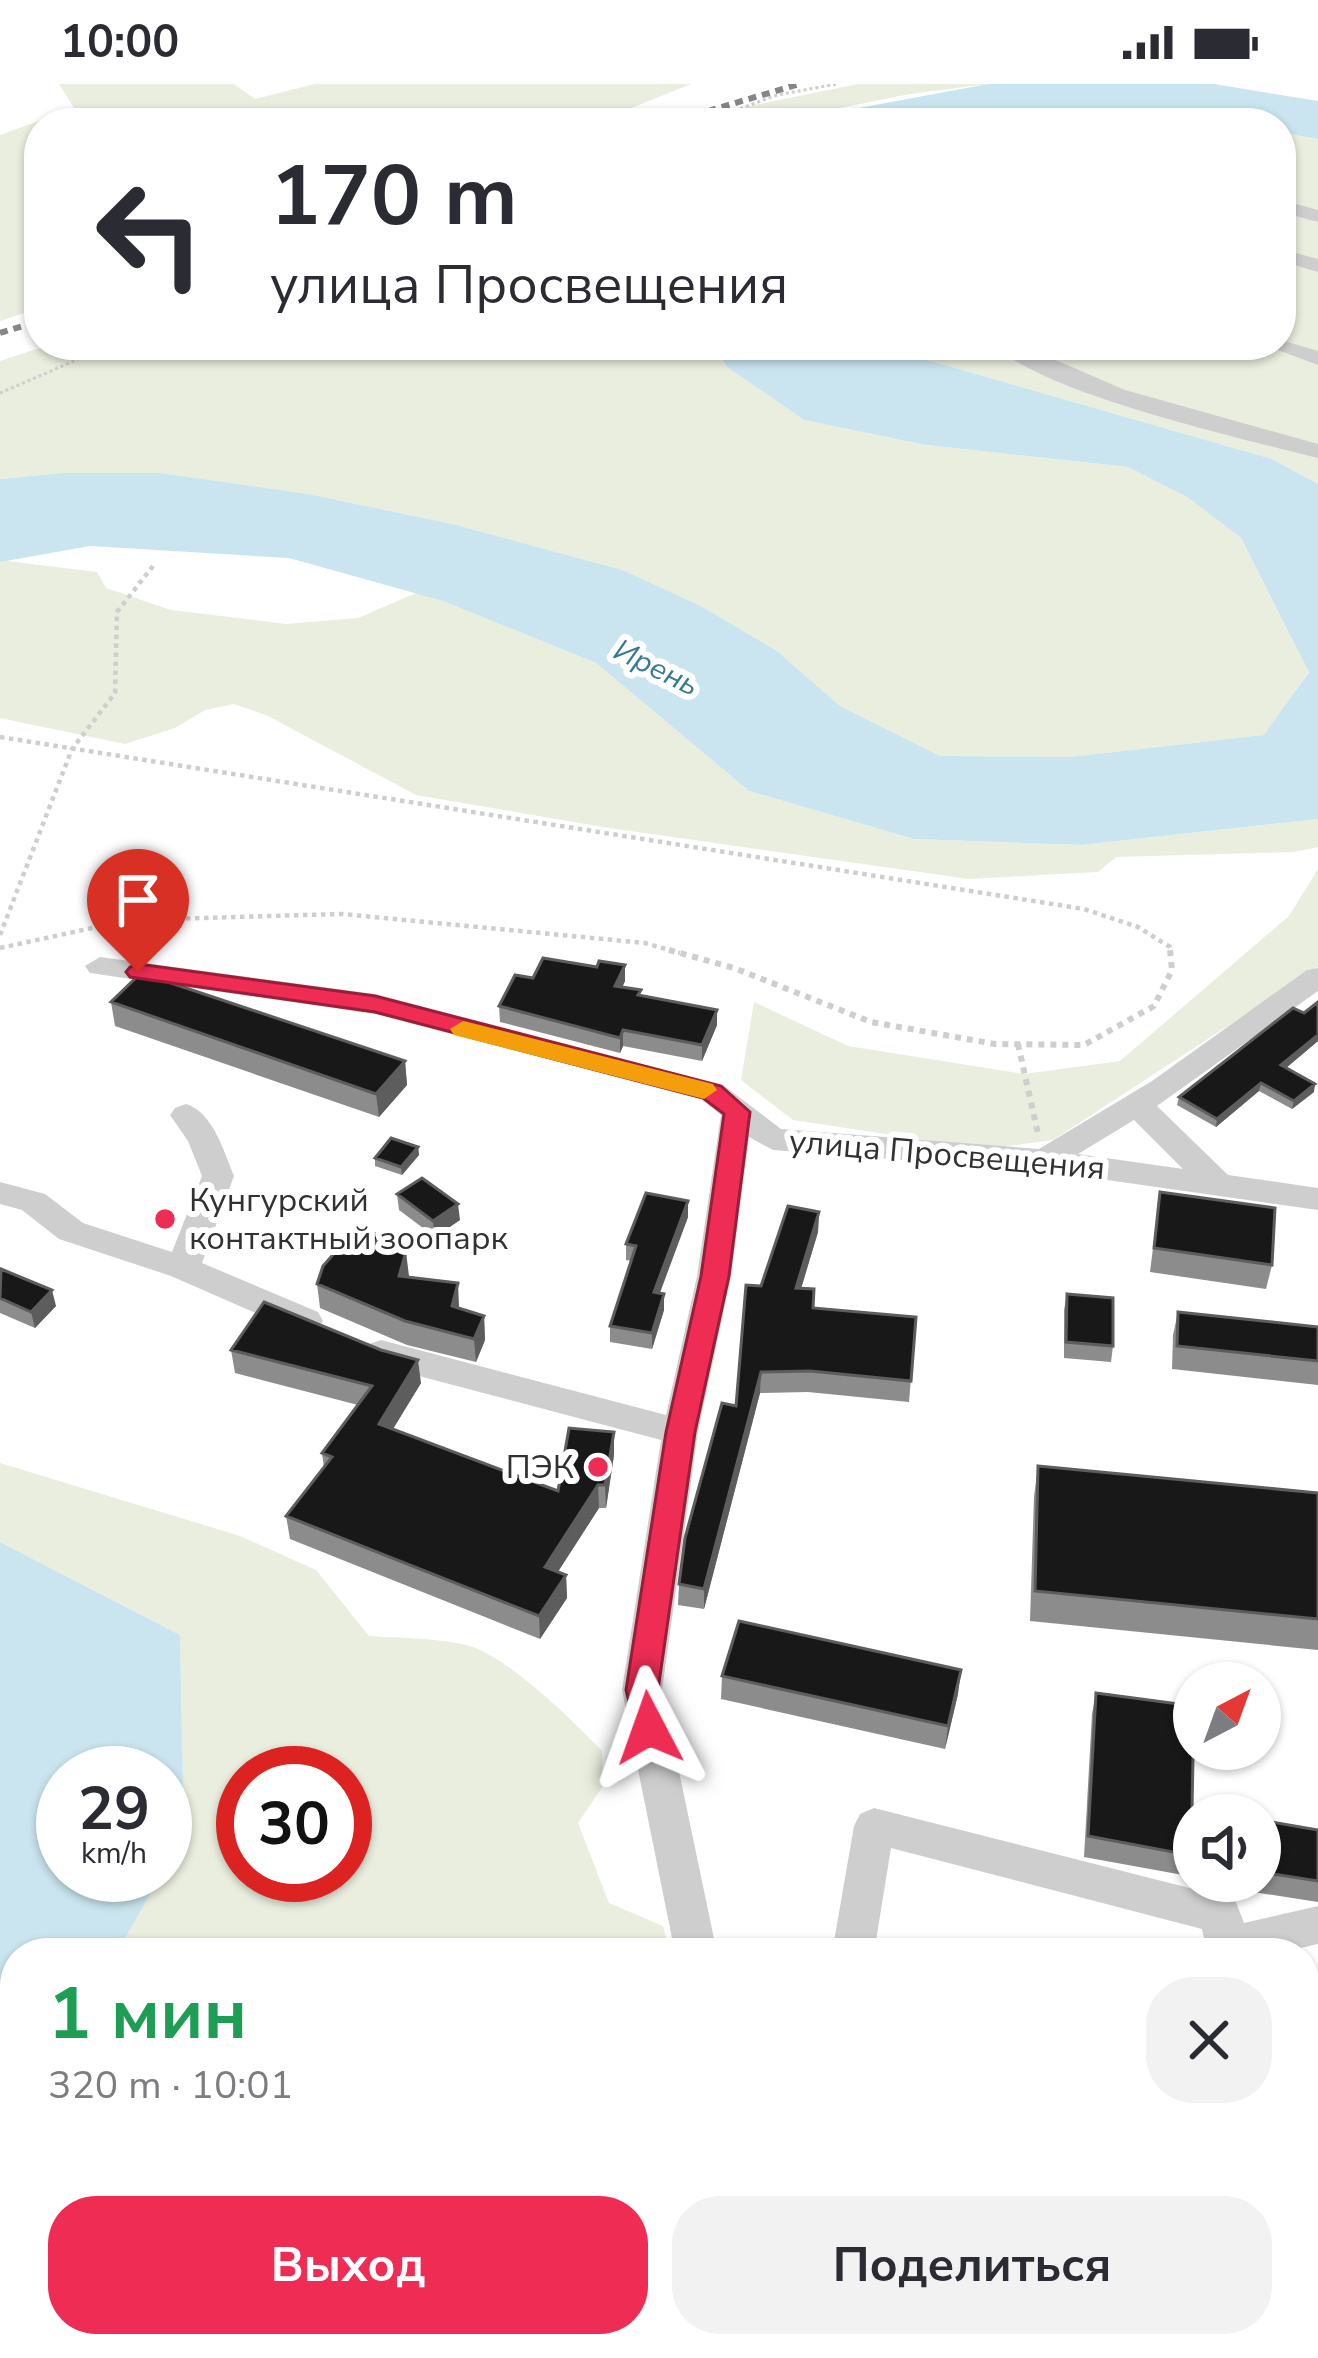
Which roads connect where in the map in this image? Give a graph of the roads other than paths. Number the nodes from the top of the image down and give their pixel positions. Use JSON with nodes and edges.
{"nodes":[{"id":1,"x":1029,"y":360,"type":"edge"},
{"id":2,"x":1318,"y":451,"type":"edge"},
{"id":3,"x":100,"y":966,"type":"dead end"},
{"id":4,"x":1318,"y":977,"type":"edge"},
{"id":5,"x":1137,"y":1104,"type":"junction"},
{"id":6,"x":737,"y":1112,"type":"junction"},
{"id":7,"x":185,"y":1114,"type":"dead end"},
{"id":8,"x":1044,"y":1160,"type":"junction"},
{"id":9,"x":1220,"y":1186,"type":"junction"},
{"id":10,"x":0,"y":1193,"type":"edge"},
{"id":11,"x":1318,"y":1199,"type":"edge"},
{"id":12,"x":183,"y":1268,"type":"junction"},
{"id":13,"x":680,"y":1432,"type":"junction"},
{"id":14,"x":1318,"y":1925,"type":"edge"},
{"id":15,"x":693,"y":1938,"type":"edge"},
{"id":16,"x":855,"y":1938,"type":"edge"},
{"id":17,"x":1225,"y":1938,"type":"edge"},
{"id":18,"x":1269,"y":1938,"type":"edge"}],
"edges":[{"from":1,"to":2,"type":"street"},
{"from":3,"to":6,"type":"street","name":"улица Просвещения"},
{"from":4,"to":5,"type":"street"},
{"from":5,"to":8,"type":"street"},
{"from":5,"to":9,"type":"street"},
{"from":6,"to":8,"type":"street","name":"улица Просвещения"},
{"from":6,"to":13,"type":"street"},
{"from":7,"to":12,"type":"street"},
{"from":8,"to":9,"type":"street","name":"улица Просвещения"},
{"from":9,"to":11,"type":"street","name":"улица Просвещения"},
{"from":10,"to":12,"type":"street"},
{"from":12,"to":13,"type":"street"},
{"from":13,"to":15,"type":"street"},
{"from":14,"to":18,"type":"street"},
{"from":16,"to":17,"type":"street"}]}
